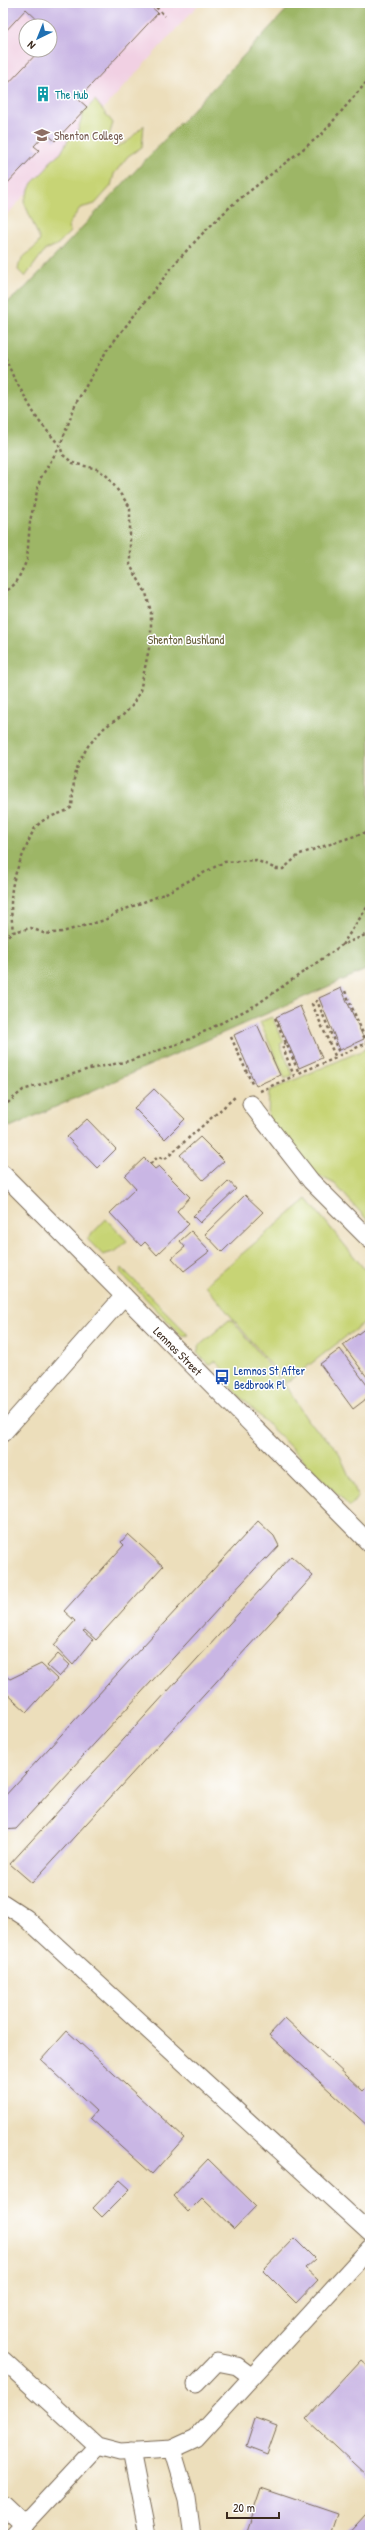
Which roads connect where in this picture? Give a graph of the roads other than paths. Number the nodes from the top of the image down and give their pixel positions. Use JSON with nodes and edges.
{"nodes":[{"id":1,"x":246,"y":1096,"type":"road end"},
{"id":2,"x":3,"y":1174,"type":"edge"},
{"id":3,"x":370,"y":1240,"type":"edge"},
{"id":4,"x":124,"y":1296,"type":"junction"},
{"id":5,"x":3,"y":1433,"type":"edge"},
{"id":6,"x":370,"y":1544,"type":"edge"},
{"id":7,"x":3,"y":1903,"type":"edge"},
{"id":8,"x":370,"y":2233,"type":"edge"},
{"id":9,"x":370,"y":2248,"type":"edge"},
{"id":10,"x":4,"y":2363,"type":"edge"},
{"id":11,"x":252,"y":2377,"type":"junction"},
{"id":12,"x":196,"y":2384,"type":"dead end"},
{"id":13,"x":97,"y":2446,"type":"junction"},
{"id":14,"x":172,"y":2449,"type":"junction"},
{"id":15,"x":131,"y":2451,"type":"junction"},
{"id":16,"x":3,"y":2505,"type":"edge"},
{"id":17,"x":19,"y":2530,"type":"edge"},
{"id":18,"x":148,"y":2535,"type":"edge"},
{"id":19,"x":192,"y":2535,"type":"edge"}],
"edges":[{"from":1,"to":3,"type":"street"},
{"from":2,"to":4,"type":"street","name":"Lemnos Street"},
{"from":4,"to":5,"type":"street"},
{"from":4,"to":6,"type":"street","name":"Lemnos Street"},
{"from":7,"to":8,"type":"street"},
{"from":9,"to":11,"type":"street"},
{"from":10,"to":13,"type":"street"},
{"from":11,"to":12,"type":"street"},
{"from":11,"to":14,"type":"street"},
{"from":13,"to":15,"type":"street"},
{"from":13,"to":17,"type":"street"},
{"from":14,"to":15,"type":"street"},
{"from":14,"to":19,"type":"street"},
{"from":15,"to":18,"type":"street"},
{"from":16,"to":17,"type":"street"}]}
